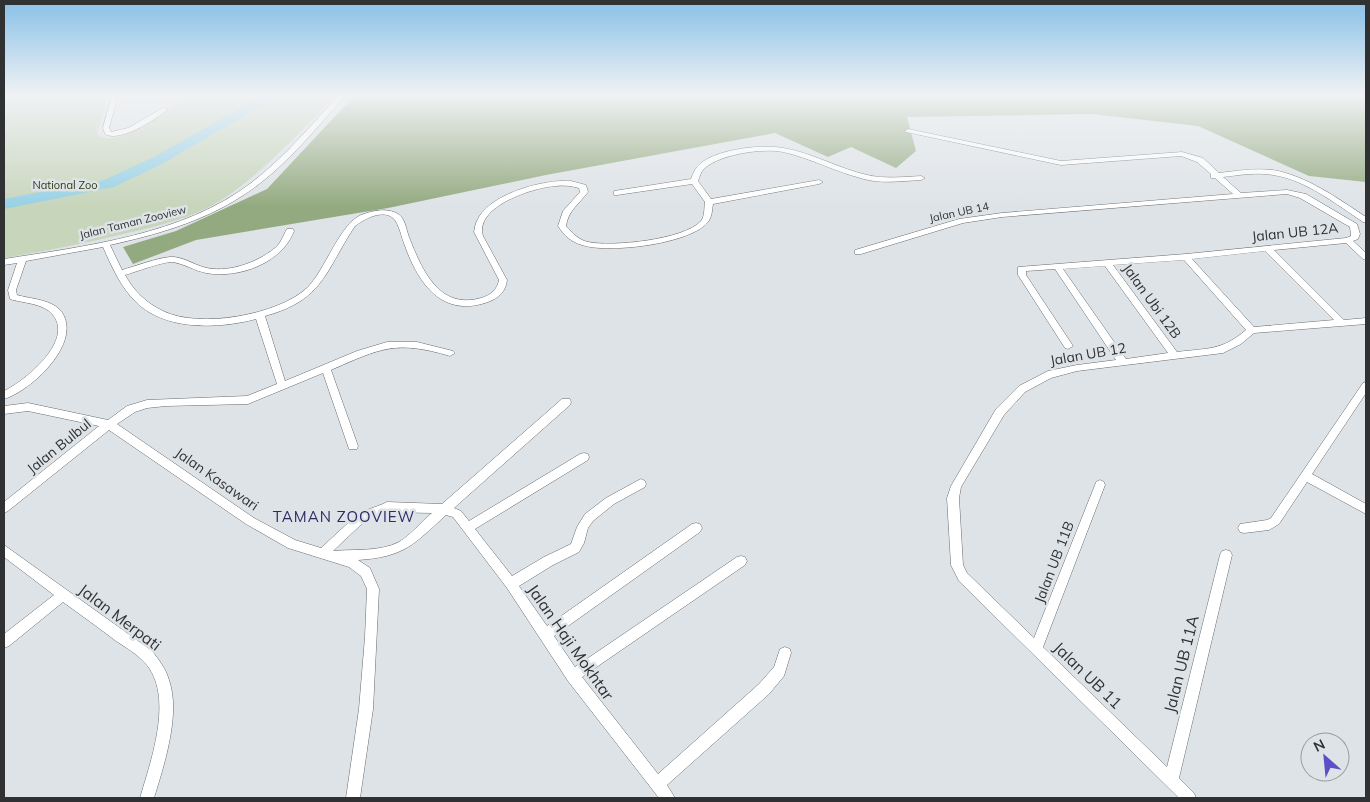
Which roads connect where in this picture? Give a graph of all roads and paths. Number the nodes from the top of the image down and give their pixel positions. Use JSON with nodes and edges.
{"nodes":[{"id":1,"x":107,"y":132,"type":"edge"},
{"id":2,"x":120,"y":132,"type":"edge"},
{"id":3,"x":307,"y":132,"type":"edge"},
{"id":4,"x":915,"y":132,"type":"edge"},
{"id":5,"x":1215,"y":176,"type":"junction"},
{"id":6,"x":921,"y":178,"type":"dead end"},
{"id":7,"x":694,"y":181,"type":"junction"},
{"id":8,"x":819,"y":182,"type":"dead end"},
{"id":9,"x":617,"y":192,"type":"dead end"},
{"id":10,"x":1235,"y":196,"type":"junction"},
{"id":11,"x":709,"y":202,"type":"junction"},
{"id":12,"x":1067,"y":208,"type":"joint"},
{"id":13,"x":1366,"y":220,"type":"edge"},
{"id":14,"x":290,"y":231,"type":"dead end"},
{"id":15,"x":1348,"y":240,"type":"junction"},
{"id":16,"x":105,"y":243,"type":"junction"},
{"id":17,"x":1268,"y":249,"type":"junction"},
{"id":18,"x":858,"y":252,"type":"dead end"},
{"id":19,"x":1186,"y":257,"type":"junction"},
{"id":20,"x":1366,"y":257,"type":"edge"},
{"id":21,"x":22,"y":259,"type":"junction"},
{"id":22,"x":4,"y":262,"type":"edge"},
{"id":23,"x":1107,"y":263,"type":"junction"},
{"id":24,"x":1057,"y":266,"type":"junction"},
{"id":25,"x":119,"y":274,"type":"junction"},
{"id":26,"x":260,"y":316,"type":"junction"},
{"id":27,"x":1366,"y":321,"type":"edge"},
{"id":28,"x":1342,"y":323,"type":"junction"},
{"id":29,"x":1252,"y":330,"type":"junction"},
{"id":30,"x":1068,"y":346,"type":"dead end"},
{"id":31,"x":450,"y":353,"type":"dead end"},
{"id":32,"x":1174,"y":355,"type":"junction"},
{"id":33,"x":1123,"y":362,"type":"junction"},
{"id":34,"x":326,"y":368,"type":"junction"},
{"id":35,"x":282,"y":384,"type":"junction"},
{"id":36,"x":1366,"y":386,"type":"edge"},
{"id":37,"x":4,"y":395,"type":"edge"},
{"id":38,"x":566,"y":402,"type":"dead end"},
{"id":39,"x":4,"y":410,"type":"edge"},
{"id":40,"x":109,"y":424,"type":"junction"},
{"id":41,"x":353,"y":446,"type":"dead end"},
{"id":42,"x":584,"y":457,"type":"dead end"},
{"id":43,"x":1306,"y":476,"type":"junction"},
{"id":44,"x":641,"y":484,"type":"dead end"},
{"id":45,"x":1100,"y":485,"type":"dead end"},
{"id":46,"x":4,"y":508,"type":"edge"},
{"id":47,"x":445,"y":509,"type":"junction"},
{"id":48,"x":1366,"y":509,"type":"edge"},
{"id":49,"x":468,"y":526,"type":"junction"},
{"id":50,"x":696,"y":528,"type":"dead end"},
{"id":51,"x":1244,"y":528,"type":"dead end"},
{"id":52,"x":4,"y":550,"type":"edge"},
{"id":53,"x":328,"y":555,"type":"junction"},
{"id":54,"x":1226,"y":555,"type":"dead end"},
{"id":55,"x":741,"y":561,"type":"dead end"},
{"id":56,"x":963,"y":577,"type":"joint"},
{"id":57,"x":511,"y":584,"type":"junction"},
{"id":58,"x":62,"y":595,"type":"junction"},
{"id":59,"x":545,"y":635,"type":"junction"},
{"id":60,"x":4,"y":642,"type":"edge"},
{"id":61,"x":1036,"y":649,"type":"junction"},
{"id":62,"x":786,"y":653,"type":"dead end"},
{"id":63,"x":573,"y":676,"type":"junction"},
{"id":64,"x":1171,"y":780,"type":"junction"},
{"id":65,"x":657,"y":784,"type":"junction"},
{"id":66,"x":147,"y":798,"type":"edge"},
{"id":67,"x":353,"y":798,"type":"edge"},
{"id":68,"x":668,"y":798,"type":"edge"},
{"id":69,"x":1189,"y":798,"type":"edge"}],
"edges":[{"from":1,"to":2,"type":"street"},
{"from":3,"to":16,"type":"street","name":"Jalan Taman Zooview"},
{"from":4,"to":5,"type":"street"},
{"from":5,"to":10,"type":"street"},
{"from":5,"to":13,"type":"street"},
{"from":6,"to":7,"type":"street"},
{"from":7,"to":9,"type":"street"},
{"from":7,"to":11,"type":"street"},
{"from":8,"to":11,"type":"street"},
{"from":10,"to":12,"type":"street","name":"Jalan UB 12A"},
{"from":10,"to":15,"type":"street","name":"Jalan UB 12A"},
{"from":11,"to":26,"type":"street"},
{"from":12,"to":18,"type":"street","name":"Jalan UB 14"},
{"from":14,"to":25,"type":"street"},
{"from":15,"to":17,"type":"street","name":"Jalan UB 12A"},
{"from":15,"to":20,"type":"street"},
{"from":16,"to":21,"type":"street","name":"Jalan Taman Zooview"},
{"from":16,"to":25,"type":"street"},
{"from":17,"to":19,"type":"street","name":"Jalan UB 12A"},
{"from":17,"to":28,"type":"street"},
{"from":19,"to":23,"type":"street","name":"Jalan UB 12A"},
{"from":19,"to":29,"type":"street"},
{"from":21,"to":22,"type":"street","name":"Jalan Taman Zooview"},
{"from":21,"to":37,"type":"street"},
{"from":23,"to":24,"type":"street","name":"Jalan UB 12A"},
{"from":23,"to":32,"type":"street","name":"Jalan Ubi 12B"},
{"from":24,"to":30,"type":"street","name":"Jalan UB 12A"},
{"from":24,"to":33,"type":"street"},
{"from":25,"to":26,"type":"street"},
{"from":26,"to":35,"type":"street"},
{"from":27,"to":28,"type":"street"},
{"from":28,"to":29,"type":"street"},
{"from":29,"to":32,"type":"street","name":"Jalan UB 12"},
{"from":31,"to":34,"type":"street","name":"Jalan Bulbul"},
{"from":32,"to":33,"type":"street","name":"Jalan UB 12"},
{"from":33,"to":56,"type":"street","name":"Jalan UB 12"},
{"from":34,"to":35,"type":"street","name":"Jalan Bulbul"},
{"from":34,"to":41,"type":"street"},
{"from":35,"to":40,"type":"street","name":"Jalan Bulbul"},
{"from":36,"to":43,"type":"street"},
{"from":38,"to":47,"type":"street"},
{"from":39,"to":40,"type":"street","name":"Jalan Kasawari"},
{"from":40,"to":46,"type":"street","name":"Jalan Bulbul"},
{"from":40,"to":53,"type":"street","name":"Jalan Kasawari"},
{"from":42,"to":49,"type":"street"},
{"from":43,"to":48,"type":"street"},
{"from":43,"to":51,"type":"street"},
{"from":44,"to":57,"type":"street"},
{"from":45,"to":61,"type":"street","name":"Jalan UB 11B"},
{"from":47,"to":49,"type":"street","name":"Jalan Haji Mokhtar"},
{"from":47,"to":53,"type":"street"},
{"from":47,"to":53,"type":"street"},
{"from":49,"to":57,"type":"street","name":"Jalan Haji Mokhtar"},
{"from":50,"to":59,"type":"street"},
{"from":52,"to":58,"type":"street","name":"Jalan Merpati"},
{"from":53,"to":67,"type":"street","name":"Jalan Kasawari"},
{"from":54,"to":64,"type":"street","name":"Jalan UB 11A"},
{"from":55,"to":63,"type":"street"},
{"from":56,"to":61,"type":"street","name":"Jalan UB 11"},
{"from":57,"to":59,"type":"street","name":"Jalan Haji Mokhtar"},
{"from":58,"to":60,"type":"street"},
{"from":58,"to":66,"type":"street","name":"Jalan Merpati"},
{"from":59,"to":63,"type":"street","name":"Jalan Haji Mokhtar"},
{"from":61,"to":64,"type":"street","name":"Jalan UB 11"},
{"from":62,"to":65,"type":"street"},
{"from":63,"to":65,"type":"street","name":"Jalan Haji Mokhtar"},
{"from":64,"to":69,"type":"street","name":"Jalan UB 11"},
{"from":65,"to":68,"type":"street","name":"Jalan Haji Mokhtar"}]}
